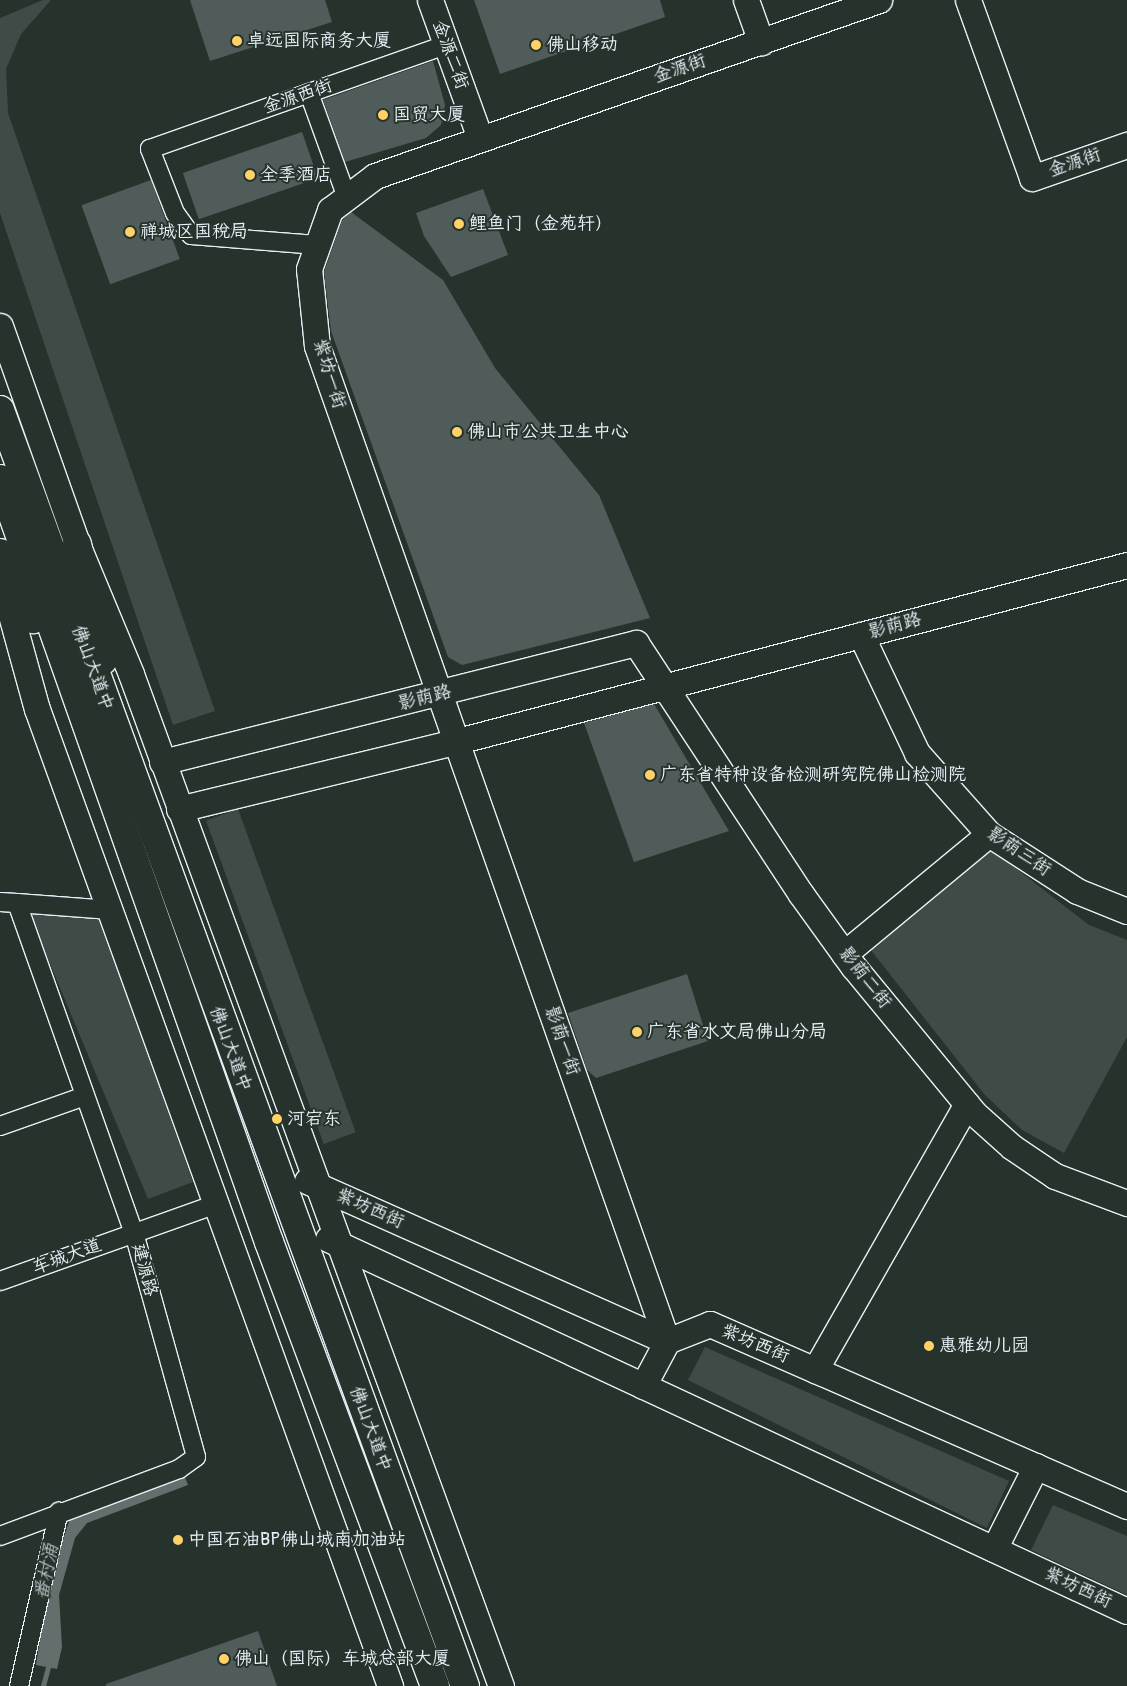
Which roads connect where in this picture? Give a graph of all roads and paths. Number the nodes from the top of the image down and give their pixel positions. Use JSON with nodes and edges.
{"nodes":[{"id":1,"x":430,"y":0,"type":"edge"},
{"id":2,"x":746,"y":0,"type":"edge"},
{"id":3,"x":879,"y":0,"type":"edge"},
{"id":4,"x":968,"y":0,"type":"edge"},
{"id":5,"x":761,"y":42,"type":"junction"},
{"id":6,"x":446,"y":45,"type":"junction"},
{"id":7,"x":309,"y":93,"type":"junction"},
{"id":8,"x":480,"y":138,"type":"junction"},
{"id":9,"x":1127,"y":145,"type":"edge"},
{"id":10,"x":347,"y":198,"type":"junction"},
{"id":11,"x":317,"y":245,"type":"junction"},
{"id":12,"x":0,"y":326,"type":"edge"},
{"id":13,"x":0,"y":410,"type":"edge"},
{"id":14,"x":0,"y":479,"type":"edge"},
{"id":15,"x":77,"y":544,"type":"junction"},
{"id":16,"x":0,"y":553,"type":"edge"},
{"id":17,"x":1127,"y":565,"type":"edge"},
{"id":18,"x":0,"y":575,"type":"edge"},
{"id":19,"x":861,"y":635,"type":"junction"},
{"id":20,"x":664,"y":688,"type":"junction"},
{"id":21,"x":441,"y":694,"type":"junction"},
{"id":22,"x":102,"y":733,"type":"junction"},
{"id":23,"x":458,"y":741,"type":"junction"},
{"id":24,"x":162,"y":762,"type":"junction"},
{"id":25,"x":179,"y":809,"type":"junction"},
{"id":26,"x":989,"y":834,"type":"junction"},
{"id":27,"x":9,"y":902,"type":"edge"},
{"id":28,"x":111,"y":910,"type":"junction"},
{"id":29,"x":1127,"y":911,"type":"edge"},
{"id":30,"x":844,"y":954,"type":"junction"},
{"id":31,"x":86,"y":1096,"type":"junction"},
{"id":32,"x":967,"y":1104,"type":"junction"},
{"id":33,"x":0,"y":1126,"type":"edge"},
{"id":34,"x":274,"y":1166,"type":"junction"},
{"id":35,"x":316,"y":1184,"type":"junction"},
{"id":36,"x":219,"y":1203,"type":"junction"},
{"id":37,"x":1127,"y":1203,"type":"edge"},
{"id":38,"x":294,"y":1223,"type":"junction"},
{"id":39,"x":134,"y":1233,"type":"junction"},
{"id":40,"x":337,"y":1243,"type":"junction"},
{"id":41,"x":0,"y":1281,"type":"edge"},
{"id":42,"x":667,"y":1341,"type":"junction"},
{"id":43,"x":815,"y":1370,"type":"junction"},
{"id":44,"x":643,"y":1386,"type":"junction"},
{"id":45,"x":1036,"y":1466,"type":"junction"},
{"id":46,"x":1127,"y":1506,"type":"edge"},
{"id":47,"x":60,"y":1512,"type":"junction"},
{"id":48,"x":0,"y":1536,"type":"edge"},
{"id":49,"x":994,"y":1549,"type":"junction"},
{"id":50,"x":1127,"y":1611,"type":"edge"},
{"id":51,"x":19,"y":1686,"type":"edge"},
{"id":52,"x":390,"y":1686,"type":"edge"},
{"id":53,"x":435,"y":1686,"type":"edge"},
{"id":54,"x":465,"y":1686,"type":"edge"},
{"id":55,"x":501,"y":1686,"type":"edge"}],
"edges":[{"from":1,"to":6,"type":"street","name":"金源二街"},
{"from":2,"to":5,"type":"street"},
{"from":3,"to":5,"type":"street","name":"金源街"},
{"from":4,"to":9,"type":"street","name":"金源街"},
{"from":5,"to":8,"type":"street","name":"金源街"},
{"from":6,"to":7,"type":"street","name":"金源西街"},
{"from":6,"to":8,"type":"street","name":"金源二街"},
{"from":7,"to":10,"type":"street"},
{"from":7,"to":11,"type":"street","name":"金源西街"},
{"from":8,"to":10,"type":"street","name":"紫坊一街"},
{"from":10,"to":11,"type":"street","name":"紫坊一街"},
{"from":11,"to":21,"type":"street","name":"紫坊一街"},
{"from":12,"to":15,"type":"street","name":"佛山大道中"},
{"from":13,"to":22,"type":"highway","name":"佛山大道中"},
{"from":14,"to":22,"type":"highway","name":"佛山大道中"},
{"from":15,"to":22,"type":"highway"},
{"from":15,"to":24,"type":"street","name":"佛山大道中"},
{"from":16,"to":22,"type":"highway"},
{"from":17,"to":19,"type":"street","name":"影荫路"},
{"from":18,"to":28,"type":"street"},
{"from":19,"to":20,"type":"street","name":"影荫路"},
{"from":19,"to":26,"type":"street","name":"影荫三街"},
{"from":20,"to":21,"type":"street","name":"影荫路"},
{"from":20,"to":23,"type":"street","name":"影荫路"},
{"from":20,"to":30,"type":"street","name":"影荫二街"},
{"from":21,"to":23,"type":"street","name":"紫坊一街"},
{"from":21,"to":24,"type":"street","name":"影荫路"},
{"from":22,"to":34,"type":"highway","name":"佛山大道中"},
{"from":22,"to":53,"type":"highway","name":"佛山大道中"},
{"from":23,"to":25,"type":"street","name":"影荫路"},
{"from":23,"to":42,"type":"street","name":"影荫一街"},
{"from":24,"to":25,"type":"street","name":"佛山大道中"},
{"from":25,"to":35,"type":"street","name":"佛山大道中"},
{"from":26,"to":29,"type":"street","name":"影荫三街"},
{"from":26,"to":30,"type":"street"},
{"from":27,"to":28,"type":"street"},
{"from":27,"to":31,"type":"street","name":"建源路"},
{"from":28,"to":36,"type":"street"},
{"from":30,"to":32,"type":"street","name":"影荫二街"},
{"from":31,"to":33,"type":"street"},
{"from":31,"to":39,"type":"street","name":"建源路"},
{"from":32,"to":37,"type":"street","name":"影荫二街"},
{"from":32,"to":43,"type":"street"},
{"from":34,"to":35,"type":"street","name":"紫坊西街"},
{"from":34,"to":38,"type":"highway","name":"佛山大道中"},
{"from":35,"to":40,"type":"street","name":"佛山大道中"},
{"from":35,"to":42,"type":"street","name":"紫坊西街"},
{"from":36,"to":39,"type":"street","name":"车城大道"},
{"from":36,"to":52,"type":"street"},
{"from":38,"to":40,"type":"street","name":"紫坊西街"},
{"from":38,"to":54,"type":"highway","name":"佛山大道中"},
{"from":39,"to":41,"type":"street","name":"车城大道"},
{"from":39,"to":47,"type":"street","name":"建源路"},
{"from":40,"to":44,"type":"street","name":"紫坊西街"},
{"from":40,"to":55,"type":"street","name":"佛山大道中"},
{"from":42,"to":43,"type":"street","name":"紫坊西街"},
{"from":42,"to":44,"type":"street"},
{"from":43,"to":45,"type":"street","name":"紫坊西街"},
{"from":44,"to":49,"type":"street","name":"紫坊西街"},
{"from":45,"to":46,"type":"street","name":"紫坊西街"},
{"from":45,"to":49,"type":"street"},
{"from":47,"to":48,"type":"street","name":"建源路"},
{"from":47,"to":51,"type":"street"},
{"from":49,"to":50,"type":"street","name":"紫坊西街"}]}
